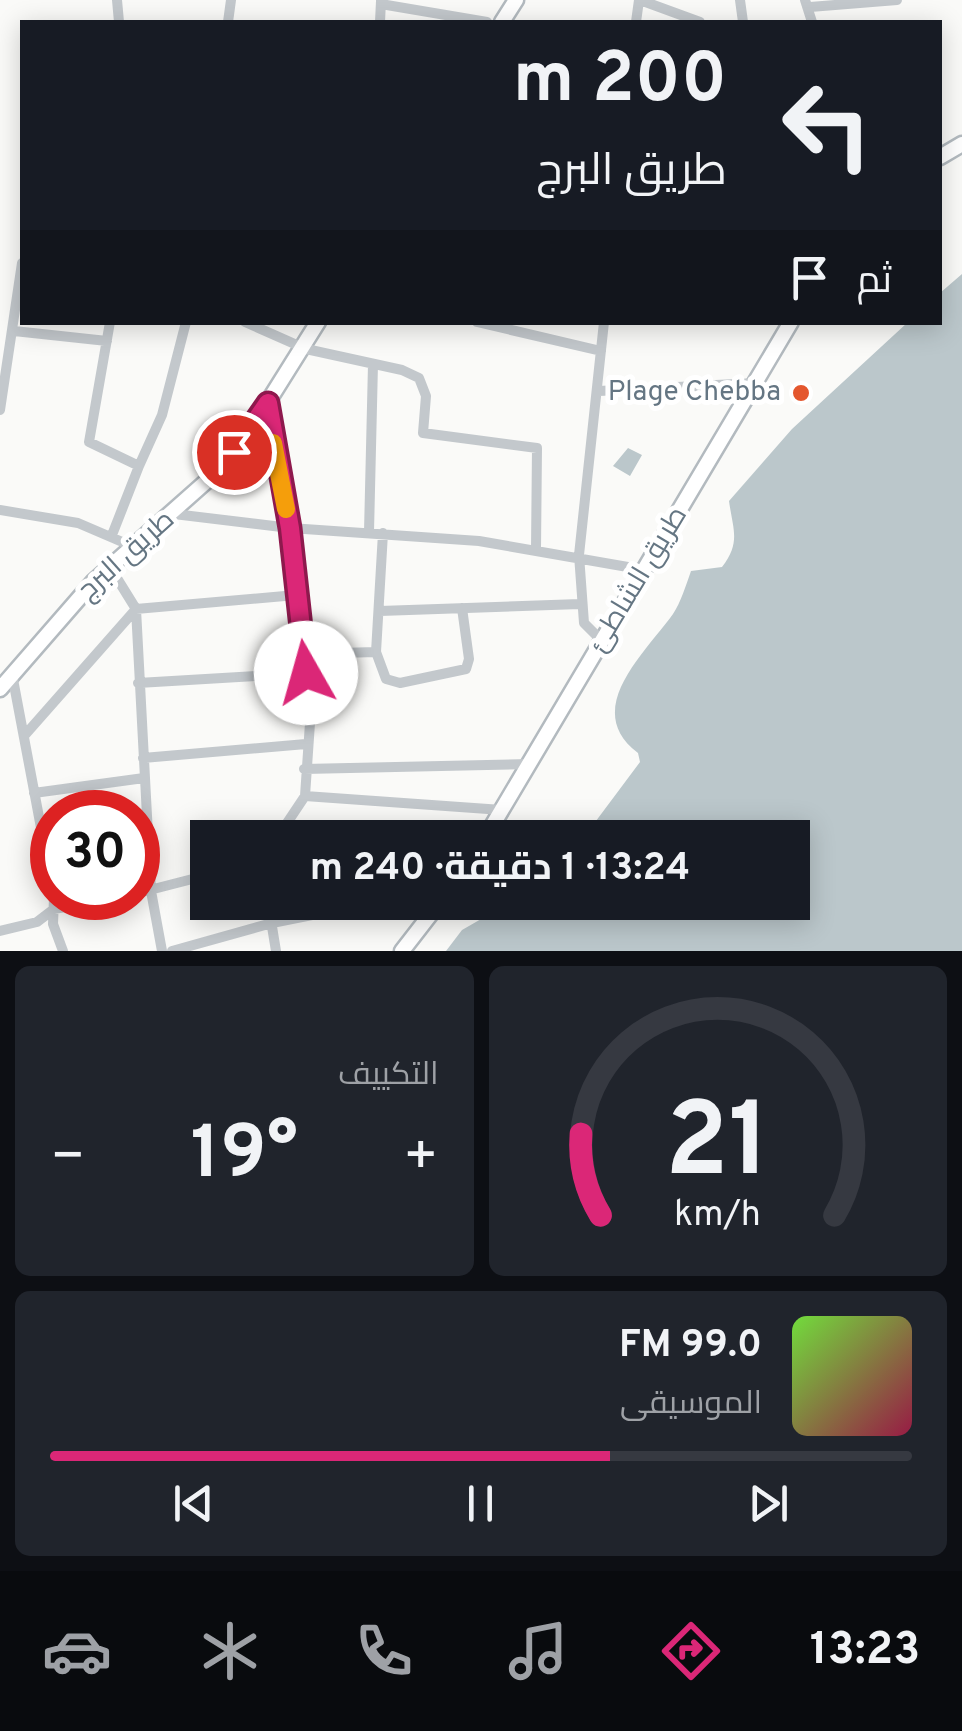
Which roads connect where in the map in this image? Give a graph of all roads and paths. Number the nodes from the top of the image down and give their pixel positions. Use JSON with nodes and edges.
{"nodes":[{"id":1,"x":440,"y":0,"type":"edge"},
{"id":2,"x":642,"y":0,"type":"edge"},
{"id":3,"x":896,"y":0,"type":"edge"},
{"id":4,"x":381,"y":2,"type":"edge"},
{"id":5,"x":808,"y":4,"type":"edge"},
{"id":6,"x":439,"y":13,"type":"junction"},
{"id":7,"x":476,"y":20,"type":"edge"},
{"id":8,"x":695,"y":20,"type":"edge"},
{"id":9,"x":20,"y":280,"type":"edge"},
{"id":10,"x":110,"y":325,"type":"edge"},
{"id":11,"x":185,"y":325,"type":"edge"},
{"id":12,"x":251,"y":325,"type":"edge"},
{"id":13,"x":316,"y":325,"type":"edge"},
{"id":14,"x":490,"y":325,"type":"edge"},
{"id":15,"x":604,"y":325,"type":"edge"},
{"id":16,"x":789,"y":325,"type":"edge"},
{"id":17,"x":14,"y":331,"type":"junction"},
{"id":18,"x":108,"y":341,"type":"junction"},
{"id":19,"x":302,"y":348,"type":"junction"},
{"id":20,"x":601,"y":350,"type":"junction"},
{"id":21,"x":4,"y":363,"type":"edge"},
{"id":22,"x":373,"y":364,"type":"junction"},
{"id":23,"x":755,"y":384,"type":"junction"},
{"id":24,"x":599,"y":391,"type":"junction"},
{"id":25,"x":268,"y":403,"type":"junction"},
{"id":26,"x":0,"y":410,"type":"edge"},
{"id":27,"x":139,"y":466,"type":"junction"},
{"id":28,"x":0,"y":510,"type":"edge"},
{"id":29,"x":174,"y":514,"type":"junction"},
{"id":30,"x":290,"y":528,"type":"junction"},
{"id":31,"x":369,"y":532,"type":"junction"},
{"id":32,"x":383,"y":533,"type":"junction"},
{"id":33,"x":112,"y":535,"type":"junction"},
{"id":34,"x":134,"y":547,"type":"junction"},
{"id":35,"x":536,"y":549,"type":"junction"},
{"id":36,"x":579,"y":555,"type":"junction"},
{"id":37,"x":110,"y":566,"type":"junction"},
{"id":38,"x":645,"y":570,"type":"junction"},
{"id":39,"x":296,"y":594,"type":"junction"},
{"id":40,"x":580,"y":604,"type":"junction"},
{"id":41,"x":462,"y":608,"type":"junction"},
{"id":42,"x":136,"y":609,"type":"junction"},
{"id":43,"x":380,"y":611,"type":"junction"},
{"id":44,"x":602,"y":641,"type":"junction"},
{"id":45,"x":376,"y":652,"type":"junction"},
{"id":46,"x":304,"y":654,"type":"junction"},
{"id":47,"x":306,"y":673,"type":"junction"},
{"id":48,"x":12,"y":674,"type":"junction"},
{"id":49,"x":138,"y":684,"type":"junction"},
{"id":50,"x":0,"y":689,"type":"edge"},
{"id":51,"x":24,"y":736,"type":"junction"},
{"id":52,"x":306,"y":744,"type":"junction"},
{"id":53,"x":143,"y":758,"type":"junction"},
{"id":54,"x":529,"y":764,"type":"junction"},
{"id":55,"x":304,"y":769,"type":"junction"},
{"id":56,"x":144,"y":778,"type":"junction"},
{"id":57,"x":34,"y":790,"type":"edge"},
{"id":58,"x":50,"y":790,"type":"edge"},
{"id":59,"x":145,"y":790,"type":"edge"},
{"id":60,"x":305,"y":796,"type":"junction"},
{"id":61,"x":502,"y":810,"type":"junction"},
{"id":62,"x":289,"y":820,"type":"edge"},
{"id":63,"x":496,"y":820,"type":"edge"},
{"id":64,"x":190,"y":881,"type":"edge"},
{"id":65,"x":160,"y":889,"type":"edge"},
{"id":66,"x":39,"y":920,"type":"edge"},
{"id":67,"x":53,"y":920,"type":"edge"},
{"id":68,"x":156,"y":920,"type":"edge"},
{"id":69,"x":271,"y":920,"type":"edge"},
{"id":70,"x":287,"y":920,"type":"edge"},
{"id":71,"x":426,"y":920,"type":"edge"},
{"id":72,"x":272,"y":923,"type":"junction"},
{"id":73,"x":0,"y":931,"type":"edge"},
{"id":74,"x":63,"y":951,"type":"edge"},
{"id":75,"x":162,"y":951,"type":"edge"},
{"id":76,"x":172,"y":951,"type":"edge"},
{"id":77,"x":276,"y":951,"type":"edge"},
{"id":78,"x":402,"y":951,"type":"edge"}],
"edges":[{"from":1,"to":6,"type":"street"},
{"from":2,"to":8,"type":"street"},
{"from":3,"to":5,"type":"street"},
{"from":4,"to":6,"type":"street"},
{"from":6,"to":7,"type":"street"},
{"from":9,"to":17,"type":"street"},
{"from":10,"to":18,"type":"street"},
{"from":11,"to":27,"type":"street"},
{"from":12,"to":19,"type":"street"},
{"from":13,"to":19,"type":"main road","name":"طريق البرج"},
{"from":14,"to":20,"type":"street"},
{"from":15,"to":20,"type":"street"},
{"from":16,"to":23,"type":"main road","name":"طريق الشاطئ"},
{"from":17,"to":18,"type":"street"},
{"from":17,"to":21,"type":"street"},
{"from":18,"to":27,"type":"street"},
{"from":19,"to":22,"type":"street"},
{"from":19,"to":25,"type":"main road","name":"طريق البرج"},
{"from":20,"to":24,"type":"street"},
{"from":21,"to":26,"type":"street"},
{"from":22,"to":31,"type":"street"},
{"from":22,"to":35,"type":"street"},
{"from":23,"to":24,"type":"street"},
{"from":23,"to":38,"type":"main road","name":"طريق الشاطئ"},
{"from":24,"to":36,"type":"street"},
{"from":25,"to":29,"type":"main road","name":"طريق البرج"},
{"from":25,"to":30,"type":"street"},
{"from":27,"to":33,"type":"street"},
{"from":28,"to":33,"type":"street"},
{"from":29,"to":30,"type":"street"},
{"from":29,"to":34,"type":"main road","name":"طريق البرج"},
{"from":30,"to":31,"type":"street"},
{"from":30,"to":39,"type":"street"},
{"from":31,"to":32,"type":"street"},
{"from":32,"to":35,"type":"street"},
{"from":32,"to":43,"type":"street"},
{"from":33,"to":34,"type":"street"},
{"from":34,"to":37,"type":"main road","name":"طريق البرج"},
{"from":35,"to":36,"type":"street"},
{"from":36,"to":38,"type":"street"},
{"from":36,"to":40,"type":"street"},
{"from":37,"to":42,"type":"street"},
{"from":37,"to":48,"type":"main road","name":"طريق البرج"},
{"from":38,"to":44,"type":"main road","name":"طريق الشاطئ"},
{"from":39,"to":42,"type":"street"},
{"from":39,"to":46,"type":"street"},
{"from":40,"to":41,"type":"street"},
{"from":40,"to":44,"type":"street"},
{"from":41,"to":43,"type":"street"},
{"from":41,"to":45,"type":"street"},
{"from":42,"to":49,"type":"street"},
{"from":42,"to":51,"type":"street"},
{"from":43,"to":45,"type":"street"},
{"from":44,"to":54,"type":"main road","name":"طريق الشاطئ"},
{"from":45,"to":46,"type":"street"},
{"from":46,"to":47,"type":"street"},
{"from":47,"to":49,"type":"street"},
{"from":47,"to":52,"type":"street"},
{"from":48,"to":50,"type":"main road","name":"طريق البرج"},
{"from":48,"to":51,"type":"street"},
{"from":49,"to":53,"type":"street"},
{"from":51,"to":57,"type":"street"},
{"from":52,"to":53,"type":"street"},
{"from":52,"to":55,"type":"street"},
{"from":53,"to":56,"type":"street"},
{"from":54,"to":55,"type":"street"},
{"from":54,"to":61,"type":"main road","name":"طريق الشاطئ"},
{"from":55,"to":60,"type":"street"},
{"from":56,"to":58,"type":"street"},
{"from":56,"to":59,"type":"street"},
{"from":60,"to":61,"type":"street"},
{"from":60,"to":62,"type":"street"},
{"from":61,"to":63,"type":"main road","name":"طريق الشاطئ"},
{"from":64,"to":65,"type":"street"},
{"from":66,"to":73,"type":"street"},
{"from":67,"to":74,"type":"street"},
{"from":68,"to":75,"type":"street"},
{"from":69,"to":72,"type":"street"},
{"from":70,"to":72,"type":"street"},
{"from":71,"to":78,"type":"main road"},
{"from":72,"to":76,"type":"street"},
{"from":72,"to":77,"type":"street"}]}
